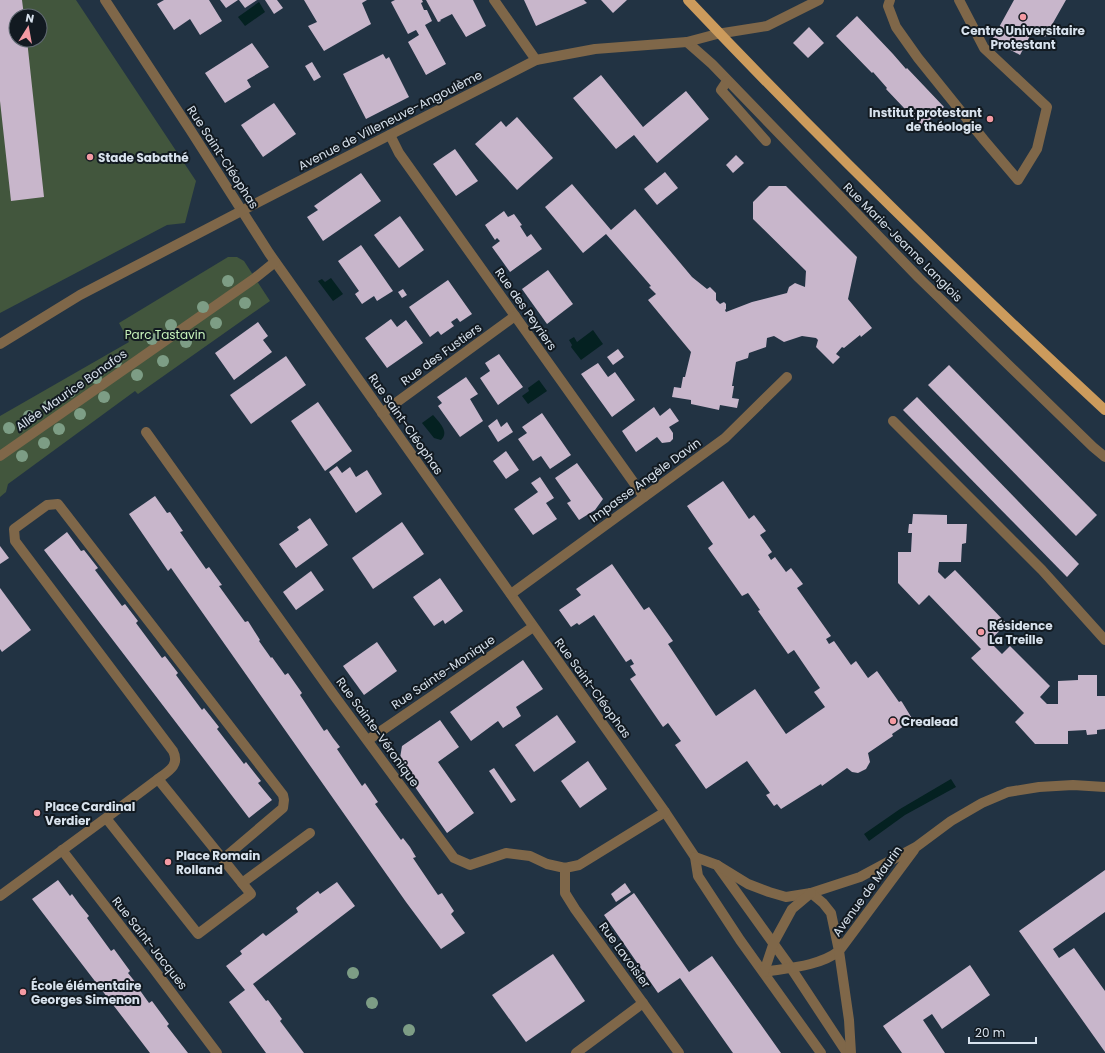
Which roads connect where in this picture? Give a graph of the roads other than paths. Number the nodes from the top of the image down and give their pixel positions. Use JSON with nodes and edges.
{"nodes":[{"id":1,"x":104,"y":0,"type":"edge"},
{"id":2,"x":494,"y":0,"type":"edge"},
{"id":3,"x":819,"y":0,"type":"edge"},
{"id":4,"x":959,"y":0,"type":"edge"},
{"id":5,"x":887,"y":2,"type":"edge"},
{"id":6,"x":691,"y":3,"type":"edge"},
{"id":7,"x":687,"y":42,"type":"junction"},
{"id":8,"x":536,"y":60,"type":"junction"},
{"id":9,"x":727,"y":81,"type":"junction"},
{"id":10,"x":390,"y":135,"type":"junction"},
{"id":11,"x":766,"y":141,"type":"dead end"},
{"id":12,"x":242,"y":211,"type":"junction"},
{"id":13,"x":275,"y":262,"type":"junction"},
{"id":14,"x":515,"y":316,"type":"junction"},
{"id":15,"x":0,"y":344,"type":"edge"},
{"id":16,"x":787,"y":377,"type":"dead end"},
{"id":17,"x":1105,"y":410,"type":"edge"},
{"id":18,"x":382,"y":413,"type":"junction"},
{"id":19,"x":893,"y":421,"type":"dead end"},
{"id":20,"x":146,"y":432,"type":"dead end"},
{"id":21,"x":0,"y":456,"type":"edge"},
{"id":22,"x":1105,"y":457,"type":"edge"},
{"id":23,"x":644,"y":497,"type":"junction"},
{"id":24,"x":511,"y":594,"type":"junction"},
{"id":25,"x":533,"y":627,"type":"junction"},
{"id":26,"x":1105,"y":640,"type":"edge"},
{"id":27,"x":368,"y":740,"type":"junction"},
{"id":28,"x":158,"y":779,"type":"junction"},
{"id":29,"x":1105,"y":787,"type":"edge"},
{"id":30,"x":665,"y":812,"type":"junction"},
{"id":31,"x":106,"y":818,"type":"junction"},
{"id":32,"x":310,"y":833,"type":"dead end"},
{"id":33,"x":916,"y":847,"type":"junction"},
{"id":34,"x":62,"y":850,"type":"junction"},
{"id":35,"x":695,"y":857,"type":"junction"},
{"id":36,"x":223,"y":859,"type":"junction"},
{"id":37,"x":717,"y":865,"type":"junction"},
{"id":38,"x":565,"y":868,"type":"junction"},
{"id":39,"x":242,"y":883,"type":"junction"},
{"id":40,"x":810,"y":893,"type":"junction"},
{"id":41,"x":0,"y":896,"type":"edge"},
{"id":42,"x":774,"y":942,"type":"junction"},
{"id":43,"x":839,"y":951,"type":"junction"},
{"id":44,"x":791,"y":968,"type":"junction"},
{"id":45,"x":764,"y":972,"type":"junction"},
{"id":46,"x":643,"y":1003,"type":"junction"},
{"id":47,"x":217,"y":1053,"type":"edge"},
{"id":48,"x":576,"y":1053,"type":"edge"},
{"id":49,"x":678,"y":1053,"type":"edge"},
{"id":50,"x":821,"y":1053,"type":"edge"},
{"id":51,"x":847,"y":1053,"type":"edge"},
{"id":52,"x":851,"y":1053,"type":"edge"}],
"edges":[{"from":1,"to":12,"type":"street","name":"Rue Saint-Cléophas"},
{"from":2,"to":8,"type":"street"},
{"from":3,"to":7,"type":"street","name":"Avenue de Villeneuve-Angoulème"},
{"from":4,"to":5,"type":"street"},
{"from":6,"to":17,"type":"main road"},
{"from":7,"to":8,"type":"street","name":"Avenue de Villeneuve-Angoulème"},
{"from":7,"to":9,"type":"street","name":"Rue Marie-Jeanne Langlois"},
{"from":8,"to":10,"type":"street","name":"Avenue de Villeneuve-Angoulème"},
{"from":9,"to":11,"type":"street"},
{"from":9,"to":22,"type":"street","name":"Rue Marie-Jeanne Langlois"},
{"from":10,"to":12,"type":"street","name":"Avenue de Villeneuve-Angoulème"},
{"from":10,"to":14,"type":"street","name":"Rue des Peyriers"},
{"from":12,"to":13,"type":"street","name":"Rue Saint-Cléophas"},
{"from":12,"to":15,"type":"street","name":"Avenue de Villeneuve-Angoulème"},
{"from":13,"to":18,"type":"street","name":"Rue Saint-Cléophas"},
{"from":13,"to":21,"type":"street","name":"Allée Maurice Bonafos"},
{"from":14,"to":18,"type":"street","name":"Rue des Fustiers"},
{"from":14,"to":23,"type":"street","name":"Rue des Peyriers"},
{"from":16,"to":23,"type":"street","name":"Impasse Angèle Davin"},
{"from":18,"to":24,"type":"street","name":"Rue Saint-Cléophas"},
{"from":19,"to":26,"type":"street"},
{"from":20,"to":27,"type":"street","name":"Rue Sainte-Véronique"},
{"from":23,"to":24,"type":"street","name":"Impasse Angèle Davin"},
{"from":24,"to":25,"type":"street","name":"Rue Saint-Cléophas"},
{"from":25,"to":27,"type":"street","name":"Rue Sainte-Monique"},
{"from":25,"to":30,"type":"street","name":"Rue Saint-Cléophas"},
{"from":27,"to":38,"type":"street","name":"Rue Sainte-Véronique"},
{"from":28,"to":31,"type":"street"},
{"from":28,"to":36,"type":"street"},
{"from":28,"to":36,"type":"street"},
{"from":29,"to":33,"type":"street","name":"Avenue de Maurin"},
{"from":30,"to":35,"type":"street","name":"Rue Saint-Cléophas"},
{"from":30,"to":38,"type":"street"},
{"from":31,"to":34,"type":"street"},
{"from":31,"to":39,"type":"street"},
{"from":32,"to":39,"type":"street"},
{"from":33,"to":40,"type":"street","name":"Avenue de Maurin"},
{"from":33,"to":43,"type":"street","name":"Avenue de Maurin"},
{"from":34,"to":41,"type":"street"},
{"from":34,"to":47,"type":"street","name":"Rue Saint-Jacques"},
{"from":35,"to":37,"type":"street","name":"Avenue de Maurin"},
{"from":35,"to":45,"type":"street"},
{"from":36,"to":39,"type":"street"},
{"from":37,"to":40,"type":"street","name":"Avenue de Maurin"},
{"from":37,"to":42,"type":"street"},
{"from":38,"to":46,"type":"street","name":"Rue Lavoisier"},
{"from":40,"to":42,"type":"street","name":"Avenue de Maurin"},
{"from":40,"to":43,"type":"street","name":"Avenue de Maurin"},
{"from":42,"to":44,"type":"street"},
{"from":42,"to":45,"type":"street","name":"Avenue de Maurin"},
{"from":43,"to":44,"type":"street","name":"Avenue de Maurin"},
{"from":43,"to":52,"type":"street","name":"Avenue de Maurin"},
{"from":44,"to":45,"type":"street","name":"Avenue de Maurin"},
{"from":44,"to":51,"type":"street"},
{"from":45,"to":50,"type":"street"},
{"from":46,"to":48,"type":"street"},
{"from":46,"to":49,"type":"street","name":"Rue Lavoisier"}]}
